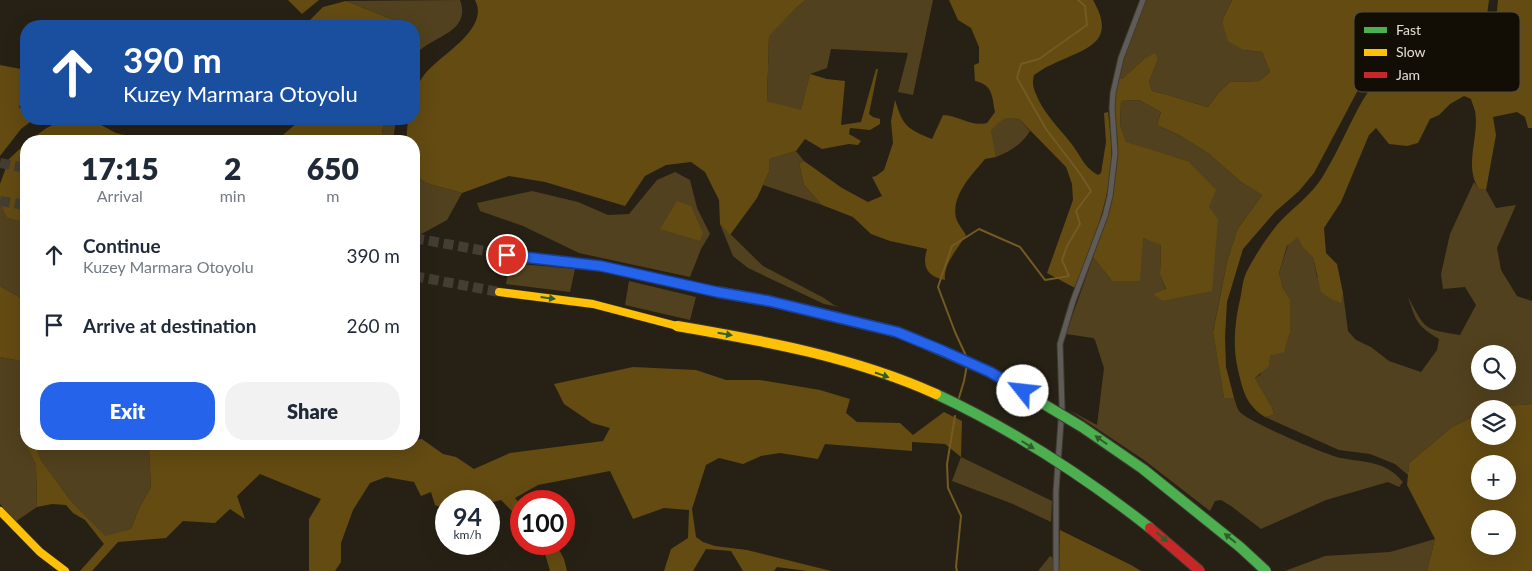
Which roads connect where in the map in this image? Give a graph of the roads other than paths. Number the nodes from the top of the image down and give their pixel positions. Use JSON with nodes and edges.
{"nodes":[{"id":1,"x":1143,"y":0,"type":"edge"},
{"id":2,"x":507,"y":255,"type":"tunnel mouth"},
{"id":3,"x":500,"y":292,"type":"tunnel mouth"},
{"id":4,"x":0,"y":511,"type":"edge"},
{"id":5,"x":65,"y":571,"type":"edge"},
{"id":6,"x":1056,"y":571,"type":"edge"},
{"id":7,"x":1200,"y":571,"type":"edge"},
{"id":8,"x":1266,"y":571,"type":"edge"}],
"edges":[{"from":1,"to":6,"type":"street"},
{"from":8,"to":2,"type":"main road","one_way":true,"bridge":true},
{"from":3,"to":7,"type":"main road","one_way":true,"bridge":true},
{"from":4,"to":5,"type":"main road"}]}
